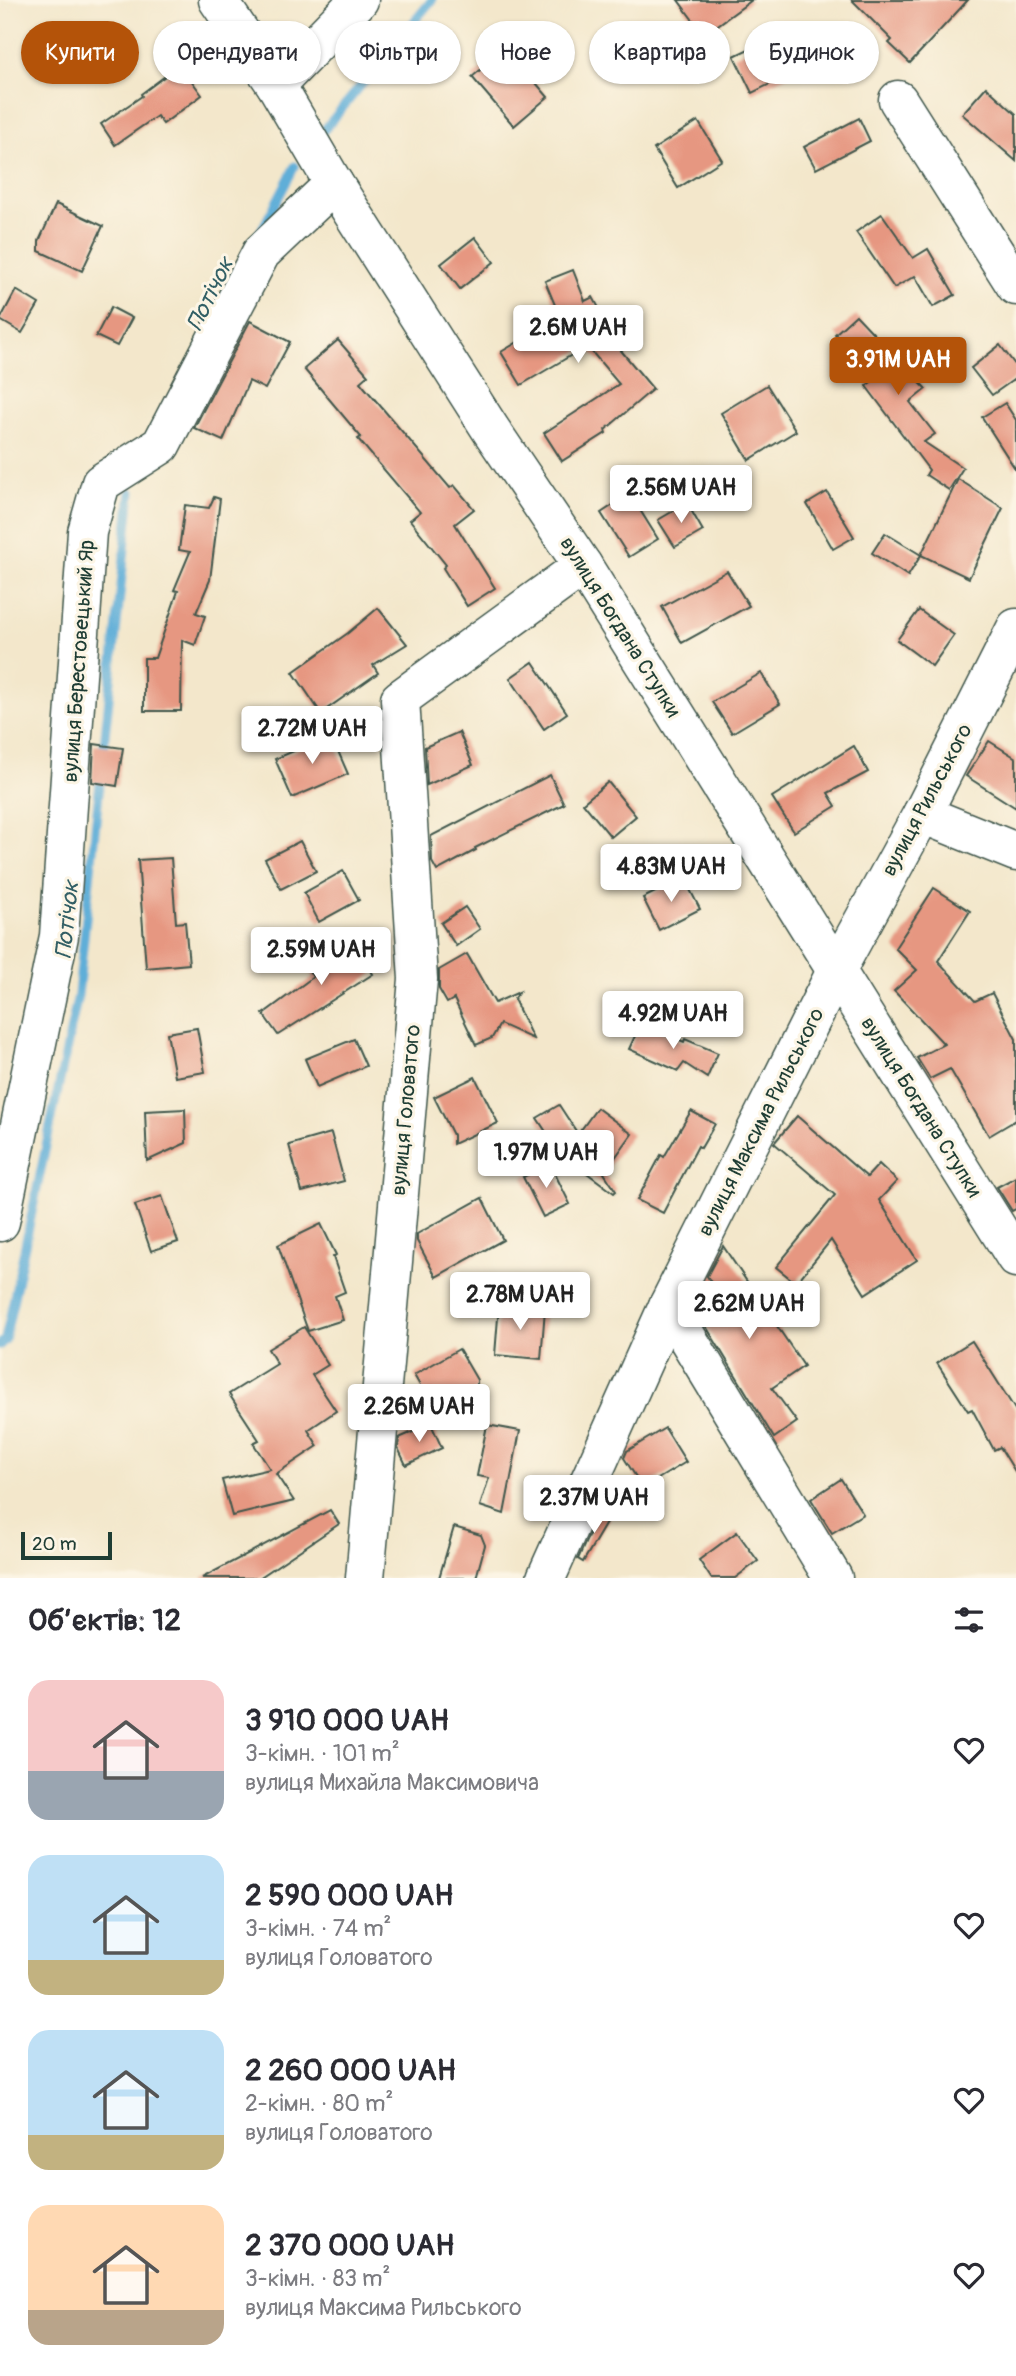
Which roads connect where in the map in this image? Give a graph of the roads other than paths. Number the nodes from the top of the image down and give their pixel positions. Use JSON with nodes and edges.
{"nodes":[{"id":1,"x":218,"y":0,"type":"edge"},
{"id":2,"x":359,"y":0,"type":"edge"},
{"id":3,"x":276,"y":85,"type":"junction"},
{"id":4,"x":898,"y":100,"type":"dead end"},
{"id":5,"x":334,"y":184,"type":"junction"},
{"id":6,"x":1016,"y":286,"type":"edge"},
{"id":7,"x":583,"y":566,"type":"junction"},
{"id":8,"x":1016,"y":628,"type":"edge"},
{"id":9,"x":922,"y":814,"type":"junction"},
{"id":10,"x":1016,"y":852,"type":"edge"},
{"id":11,"x":836,"y":971,"type":"junction"},
{"id":12,"x":0,"y":1222,"type":"edge"},
{"id":13,"x":1016,"y":1258,"type":"edge"},
{"id":14,"x":668,"y":1306,"type":"junction"},
{"id":15,"x":365,"y":1578,"type":"edge"},
{"id":16,"x":546,"y":1578,"type":"edge"},
{"id":17,"x":834,"y":1578,"type":"edge"}],
"edges":[{"from":1,"to":3,"type":"street","name":"вулиця Богдана Ступки"},
{"from":2,"to":3,"type":"street"},
{"from":3,"to":5,"type":"street","name":"вулиця Богдана Ступки"},
{"from":4,"to":6,"type":"street"},
{"from":5,"to":7,"type":"street","name":"вулиця Богдана Ступки"},
{"from":5,"to":12,"type":"street","name":"вулиця Берестовецький Яр"},
{"from":7,"to":11,"type":"street","name":"вулиця Богдана Ступки"},
{"from":7,"to":15,"type":"street","name":"вулиця Головатого"},
{"from":8,"to":9,"type":"street","name":"вулиця Рильського"},
{"from":9,"to":10,"type":"street"},
{"from":9,"to":11,"type":"street","name":"вулиця Рильського"},
{"from":11,"to":13,"type":"street","name":"вулиця Богдана Ступки"},
{"from":11,"to":14,"type":"street","name":"вулиця Максима Рильського"},
{"from":14,"to":16,"type":"street","name":"вулиця Максима Рильського"},
{"from":14,"to":17,"type":"street"}]}
